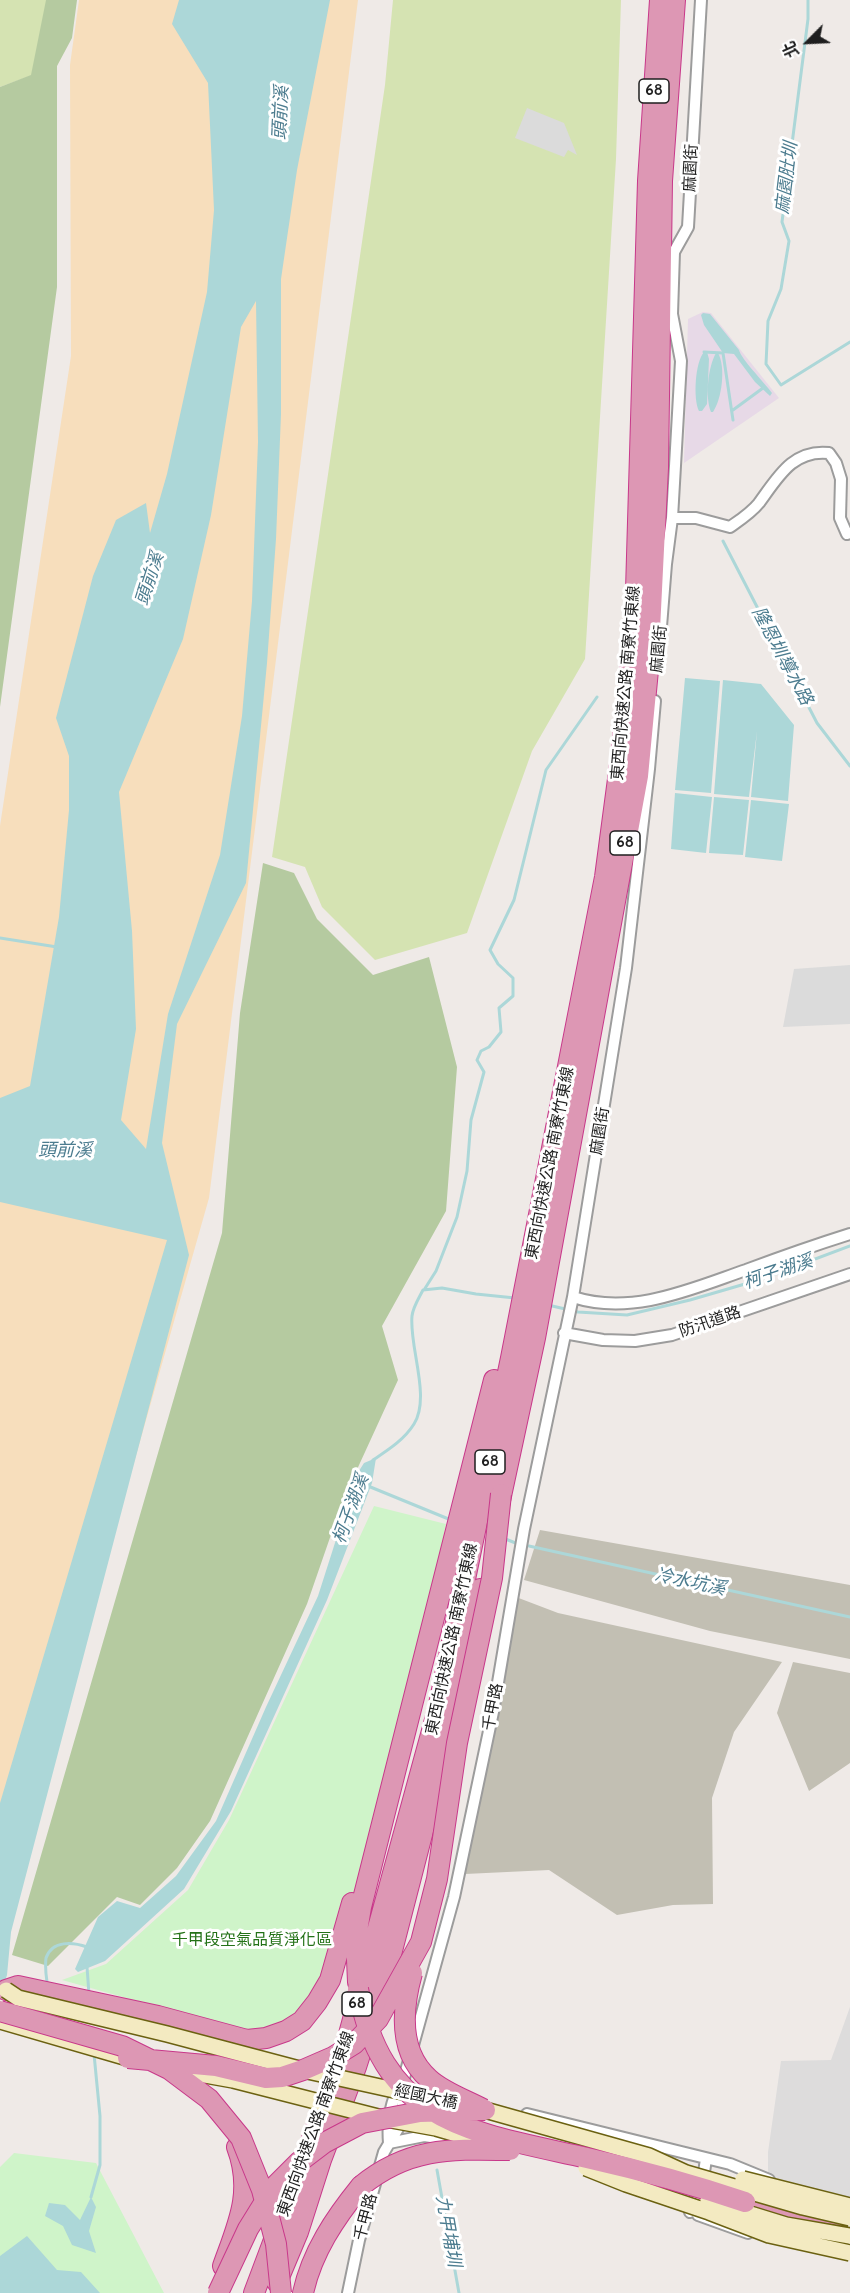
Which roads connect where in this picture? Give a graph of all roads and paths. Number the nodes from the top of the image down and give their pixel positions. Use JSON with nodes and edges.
{"nodes":[{"id":1,"x":660,"y":0,"type":"edge"},
{"id":2,"x":675,"y":0,"type":"edge"},
{"id":3,"x":701,"y":0,"type":"edge"},
{"id":4,"x":655,"y":181,"type":"junction"},
{"id":5,"x":672,"y":518,"type":"junction"},
{"id":6,"x":850,"y":533,"type":"edge"},
{"id":7,"x":539,"y":1216,"type":"junction"},
{"id":8,"x":850,"y":1234,"type":"edge"},
{"id":9,"x":850,"y":1274,"type":"edge"},
{"id":10,"x":573,"y":1297,"type":"junction"},
{"id":11,"x":564,"y":1333,"type":"junction"},
{"id":12,"x":501,"y":1494,"type":"junction"},
{"id":13,"x":445,"y":1710,"type":"junction"},
{"id":14,"x":386,"y":1804,"type":"junction"},
{"id":15,"x":421,"y":1942,"type":"junction"},
{"id":16,"x":3,"y":1989,"type":"edge"},
{"id":17,"x":0,"y":2011,"type":"edge"},
{"id":18,"x":0,"y":2021,"type":"edge"},
{"id":19,"x":128,"y":2058,"type":"junction"},
{"id":20,"x":303,"y":2070,"type":"junction"},
{"id":21,"x":404,"y":2078,"type":"junction"},
{"id":22,"x":451,"y":2097,"type":"junction"},
{"id":23,"x":485,"y":2110,"type":"junction"},
{"id":24,"x":386,"y":2119,"type":"junction"},
{"id":25,"x":444,"y":2139,"type":"junction"},
{"id":26,"x":389,"y":2143,"type":"junction"},
{"id":27,"x":510,"y":2150,"type":"junction"},
{"id":28,"x":677,"y":2152,"type":"junction"},
{"id":29,"x":650,"y":2156,"type":"junction"},
{"id":30,"x":706,"y":2159,"type":"junction"},
{"id":31,"x":720,"y":2163,"type":"junction"},
{"id":32,"x":586,"y":2168,"type":"junction"},
{"id":33,"x":661,"y":2199,"type":"junction"},
{"id":34,"x":850,"y":2204,"type":"edge"},
{"id":35,"x":850,"y":2212,"type":"edge"},
{"id":36,"x":694,"y":2214,"type":"junction"},
{"id":37,"x":850,"y":2218,"type":"edge"},
{"id":38,"x":850,"y":2234,"type":"edge"},
{"id":39,"x":850,"y":2246,"type":"edge"},
{"id":40,"x":850,"y":2255,"type":"edge"},
{"id":41,"x":216,"y":2293,"type":"edge"},
{"id":42,"x":254,"y":2293,"type":"edge"},
{"id":43,"x":273,"y":2293,"type":"edge"},
{"id":44,"x":281,"y":2293,"type":"edge"},
{"id":45,"x":303,"y":2293,"type":"edge"},
{"id":46,"x":348,"y":2293,"type":"edge"}],
"edges":[{"from":1,"to":4,"type":"highway","name":"東西向快速公路 南寮竹東線","number":"68"},
{"from":2,"to":4,"type":"highway","name":"東西向快速公路 南寮竹東線","number":"68"},
{"from":3,"to":5,"type":"street","name":"麻園街"},
{"from":4,"to":7,"type":"highway","name":"東西向快速公路 南寮竹東線","number":"68"},
{"from":4,"to":12,"type":"highway","name":"東西向快速公路 南寮竹東線","number":"68"},
{"from":5,"to":6,"type":"street"},
{"from":5,"to":10,"type":"street","name":"麻園街"},
{"from":7,"to":13,"type":"highway","name":"東西向快速公路 南寮竹東線","number":"68"},
{"from":7,"to":14,"type":"highway"},
{"from":8,"to":10,"type":"street"},
{"from":9,"to":11,"type":"street","name":"防汛道路"},
{"from":10,"to":11,"type":"street","name":"麻園街"},
{"from":11,"to":21,"type":"street","name":"千甲路"},
{"from":12,"to":13,"type":"highway","name":"東西向快速公路 南寮竹東線","number":"68","bridge":true},
{"from":12,"to":15,"type":"highway","bridge":true},
{"from":13,"to":42,"type":"highway","name":"東西向快速公路 南寮竹東線","number":"68"},
{"from":13,"to":43,"type":"highway","name":"東西向快速公路 南寮竹東線","number":"68"},
{"from":14,"to":16,"type":"highway"},
{"from":14,"to":38,"type":"highway","bridge":true},
{"from":15,"to":20,"type":"highway","bridge":true},
{"from":15,"to":23,"type":"highway","bridge":true},
{"from":16,"to":20,"type":"main road","name":"經國大橋","bridge":true},
{"from":17,"to":44,"type":"highway","bridge":true},
{"from":18,"to":19,"type":"main road","name":"經國大橋"},
{"from":19,"to":20,"type":"highway","bridge":true},
{"from":19,"to":24,"type":"main road","name":"經國大橋","bridge":true},
{"from":19,"to":41,"type":"highway","bridge":true},
{"from":20,"to":23,"type":"main road","name":"經國大橋","bridge":true},
{"from":21,"to":22,"type":"street"},
{"from":21,"to":26,"type":"street","name":"千甲路"},
{"from":22,"to":25,"type":"street"},
{"from":22,"to":28,"type":"street"},
{"from":23,"to":24,"type":"highway","bridge":true},
{"from":23,"to":29,"type":"main road","name":"經國大橋","bridge":true},
{"from":24,"to":27,"type":"main road","name":"經國大橋","bridge":true},
{"from":24,"to":41,"type":"highway","bridge":true},
{"from":25,"to":26,"type":"street"},
{"from":25,"to":33,"type":"street"},
{"from":26,"to":46,"type":"street","name":"千甲路"},
{"from":27,"to":32,"type":"main road","name":"經國大橋"},
{"from":27,"to":45,"type":"highway","bridge":true},
{"from":28,"to":30,"type":"street"},
{"from":28,"to":33,"type":"street"},
{"from":29,"to":34,"type":"main road","bridge":true},
{"from":29,"to":37,"type":"main road","name":"經國大橋","bridge":true},
{"from":30,"to":31,"type":"street"},
{"from":30,"to":36,"type":"street"},
{"from":31,"to":34,"type":"street"},
{"from":31,"to":35,"type":"street"},
{"from":32,"to":38,"type":"main road","name":"經國大橋","bridge":true},
{"from":32,"to":40,"type":"main road","bridge":true},
{"from":33,"to":36,"type":"street"},
{"from":36,"to":39,"type":"street"},
{"from":36,"to":40,"type":"street"}]}
